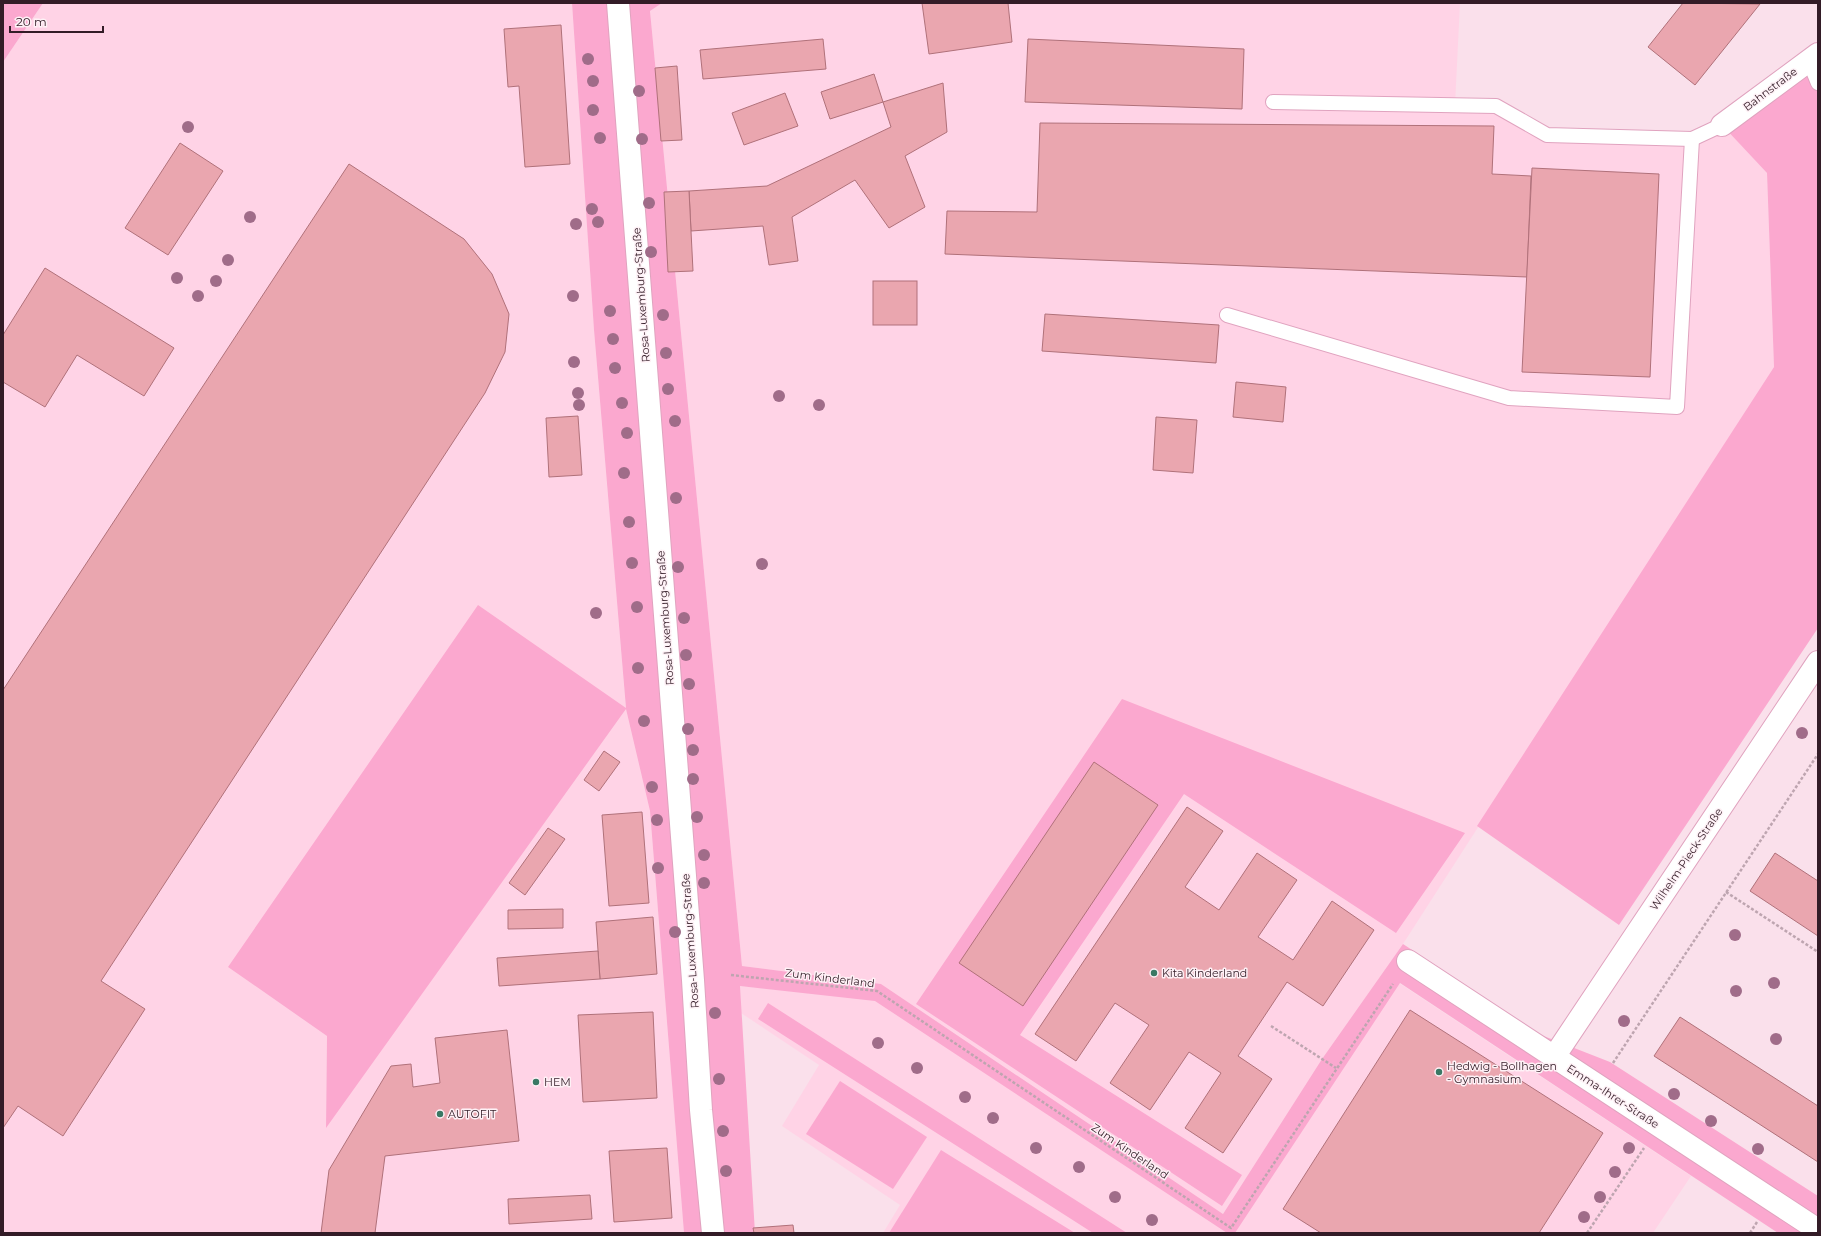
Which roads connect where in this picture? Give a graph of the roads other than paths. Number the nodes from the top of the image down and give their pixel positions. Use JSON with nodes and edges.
{"nodes":[{"id":1,"x":618,"y":3,"type":"edge"},
{"id":2,"x":1813,"y":57,"type":"edge"},
{"id":3,"x":1818,"y":84,"type":"edge"},
{"id":4,"x":1273,"y":102,"type":"dead end"},
{"id":5,"x":1722,"y":124,"type":"joint"},
{"id":6,"x":1692,"y":139,"type":"junction"},
{"id":7,"x":1227,"y":315,"type":"dead end"},
{"id":8,"x":1818,"y":662,"type":"edge"},
{"id":9,"x":1408,"y":961,"type":"road end"},
{"id":10,"x":1554,"y":1057,"type":"junction"},
{"id":11,"x":1818,"y":1230,"type":"edge"},
{"id":12,"x":713,"y":1233,"type":"edge"}],
"edges":[{"from":1,"to":12,"type":"main road","name":"Rosa-Luxemburg-Straße"},
{"from":2,"to":3,"type":"lane"},
{"from":2,"to":5,"type":"main road","name":"Bahnstraße"},
{"from":4,"to":6,"type":"lane"},
{"from":5,"to":6,"type":"lane"},
{"from":6,"to":7,"type":"lane"},
{"from":8,"to":10,"type":"main road","name":"Wilhelm-Pieck-Straße"},
{"from":9,"to":10,"type":"main road","name":"Emma-Ihrer-Straße"},
{"from":10,"to":11,"type":"main road","name":"Emma-Ihrer-Straße"}]}
